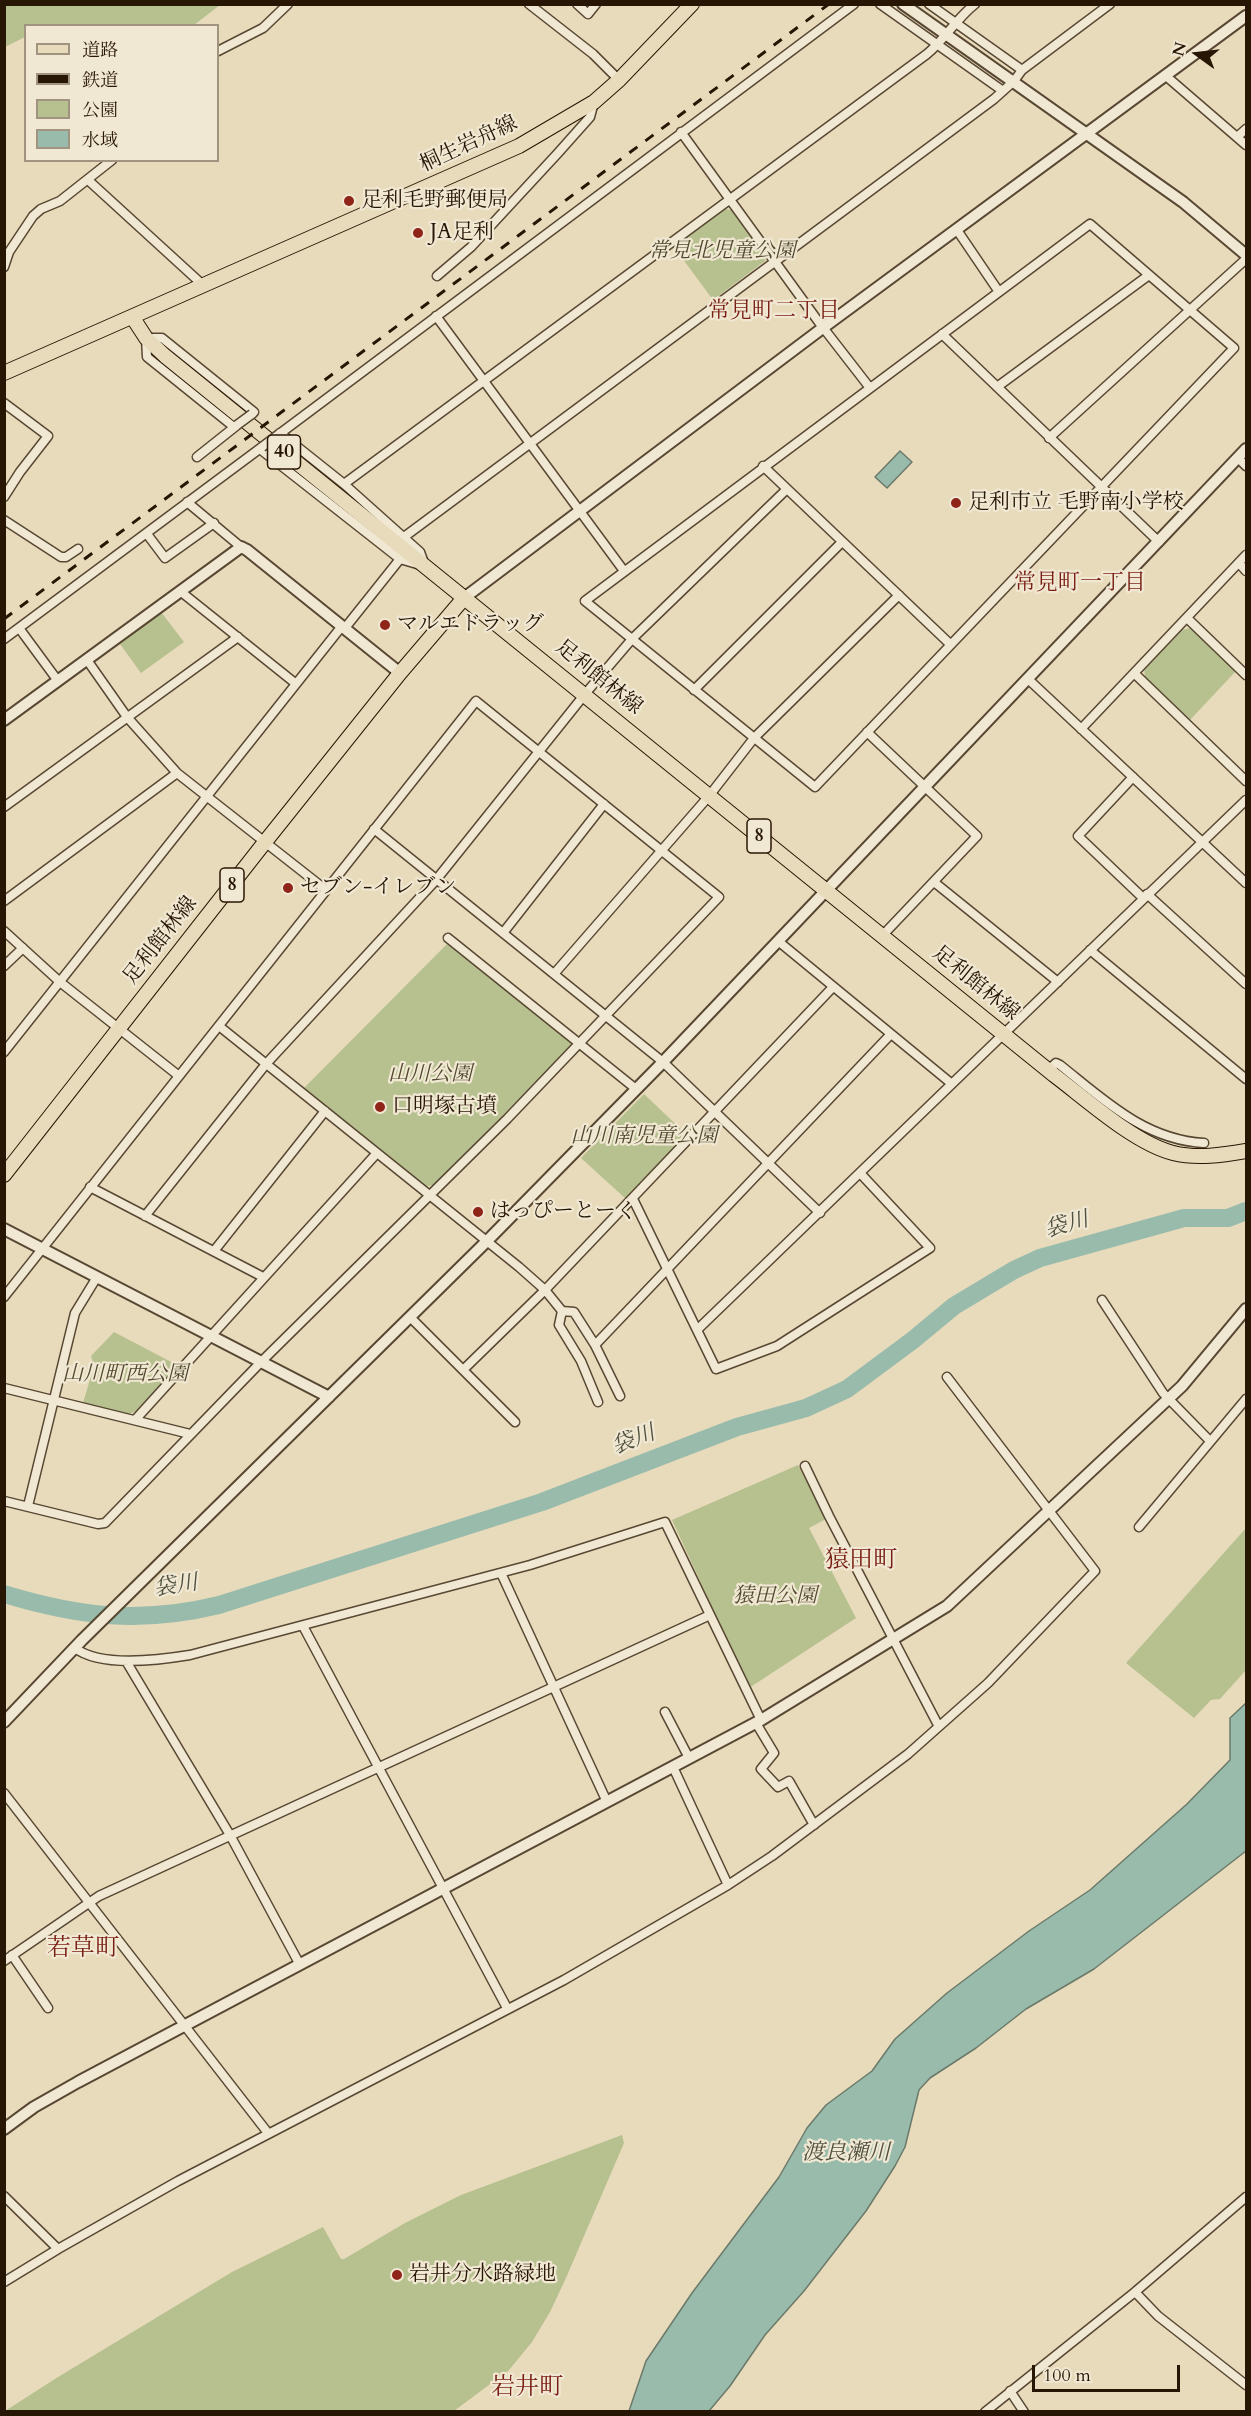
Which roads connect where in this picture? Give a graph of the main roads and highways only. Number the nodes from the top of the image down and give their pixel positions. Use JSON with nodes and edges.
{"nodes":[{"id":1,"x":692,"y":4,"type":"edge"},
{"id":2,"x":133,"y":318,"type":"junction"},
{"id":3,"x":4,"y":373,"type":"edge"},
{"id":4,"x":464,"y":598,"type":"junction"},
{"id":5,"x":1246,"y":1151,"type":"edge"},
{"id":6,"x":4,"y":1175,"type":"edge"}],
"edges":[{"from":1,"to":2,"type":"main road","name":"桐生岩舟線"},
{"from":2,"to":3,"type":"main road","name":"桐生岩舟線"},
{"from":2,"to":4,"type":"main road","number":"40"},
{"from":4,"to":5,"type":"main road","name":"足利館林線","number":"8"},
{"from":4,"to":6,"type":"main road","name":"足利館林線","number":"8"}]}
